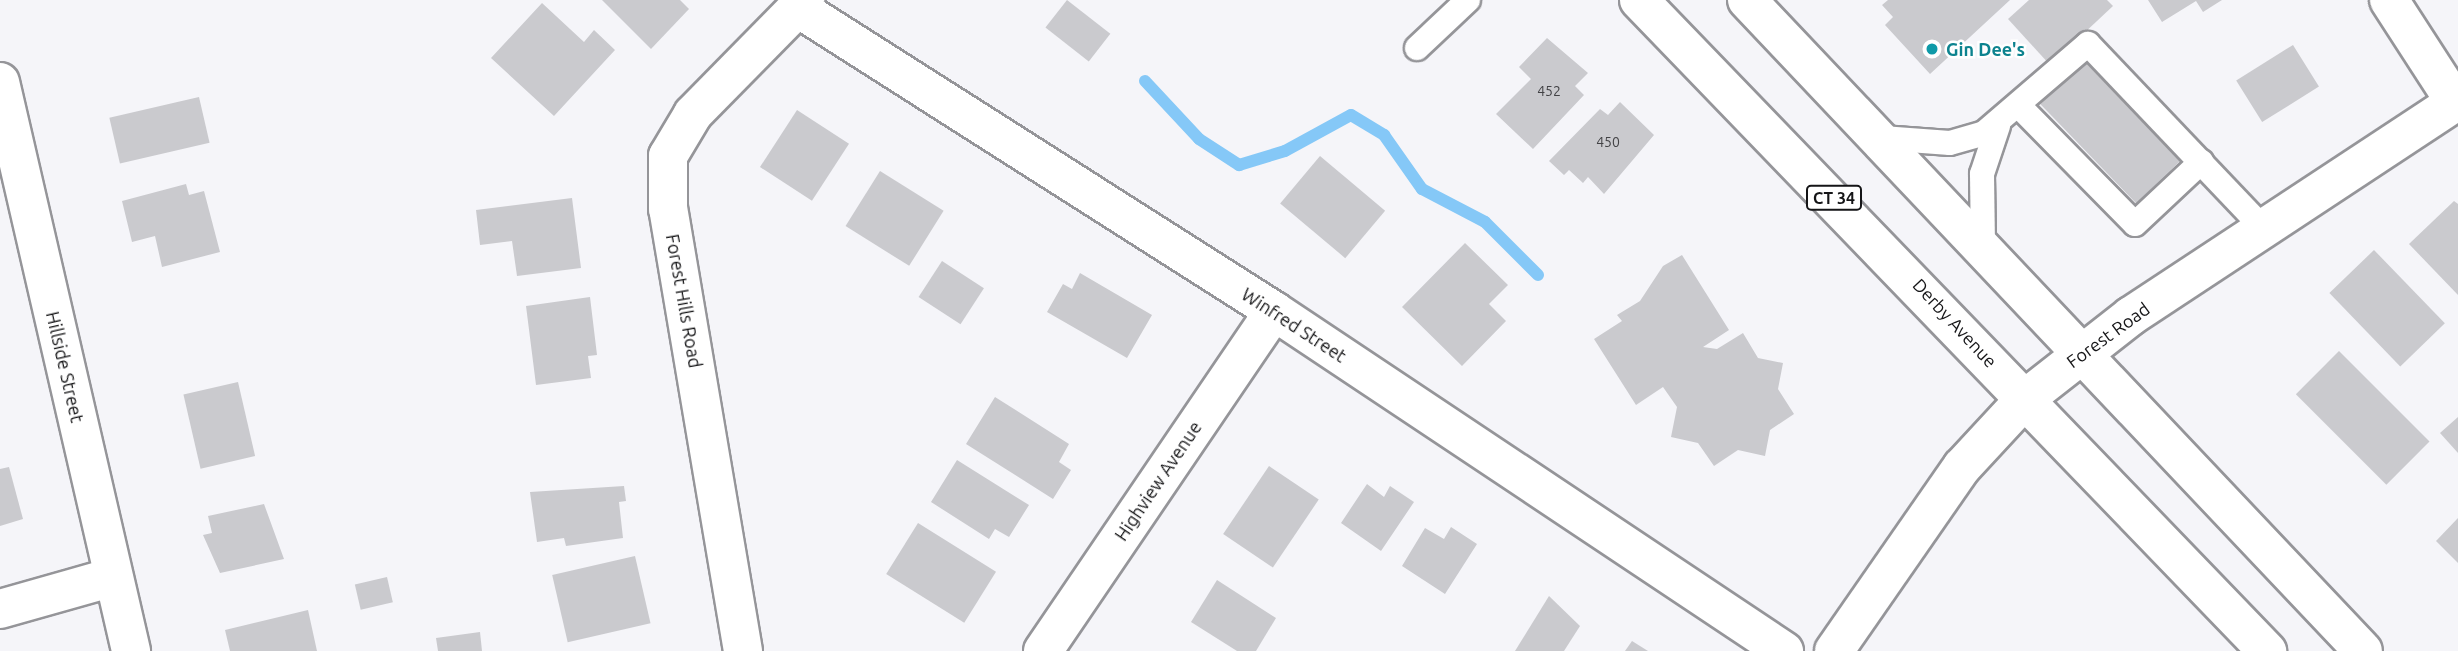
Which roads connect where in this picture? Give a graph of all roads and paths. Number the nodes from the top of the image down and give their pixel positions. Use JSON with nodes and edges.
{"nodes":[{"id":1,"x":1468,"y":0,"type":"edge"},
{"id":2,"x":1639,"y":0,"type":"edge"},
{"id":3,"x":1747,"y":0,"type":"edge"},
{"id":4,"x":2389,"y":0,"type":"edge"},
{"id":5,"x":802,"y":4,"type":"edge"},
{"id":6,"x":1417,"y":48,"type":"dead end"},
{"id":7,"x":0,"y":82,"type":"edge"},
{"id":8,"x":2456,"y":101,"type":"edge"},
{"id":9,"x":2018,"y":106,"type":"junction"},
{"id":10,"x":1998,"y":126,"type":"junction"},
{"id":11,"x":1882,"y":138,"type":"junction"},
{"id":12,"x":2201,"y":162,"type":"junction"},
{"id":13,"x":2262,"y":227,"type":"junction"},
{"id":14,"x":1983,"y":246,"type":"junction"},
{"id":15,"x":1274,"y":311,"type":"junction"},
{"id":16,"x":2080,"y":353,"type":"junction"},
{"id":17,"x":2025,"y":399,"type":"junction"},
{"id":18,"x":113,"y":577,"type":"junction"},
{"id":19,"x":0,"y":609,"type":"edge"},
{"id":20,"x":131,"y":651,"type":"edge"},
{"id":21,"x":743,"y":651,"type":"edge"},
{"id":22,"x":1043,"y":651,"type":"edge"},
{"id":23,"x":1784,"y":651,"type":"edge"},
{"id":24,"x":1834,"y":651,"type":"edge"},
{"id":25,"x":2267,"y":651,"type":"edge"},
{"id":26,"x":2363,"y":651,"type":"edge"}],
"edges":[{"from":1,"to":6,"type":"lane"},
{"from":2,"to":17,"type":"main road","name":"Derby Avenue","number":"CT 34"},
{"from":3,"to":11,"type":"main road"},
{"from":4,"to":8,"type":"main road"},
{"from":5,"to":15,"type":"main road","name":"Winfred Street"},
{"from":5,"to":21,"type":"main road","name":"Forest Hills Road"},
{"from":7,"to":18,"type":"main road","name":"Hillside Street"},
{"from":8,"to":13,"type":"main road","name":"Forest Road"},
{"from":9,"to":10,"type":"lane"},
{"from":9,"to":12,"type":"lane"},
{"from":9,"to":12,"type":"lane"},
{"from":10,"to":11,"type":"lane"},
{"from":10,"to":14,"type":"lane"},
{"from":11,"to":14,"type":"main road"},
{"from":12,"to":13,"type":"lane"},
{"from":13,"to":16,"type":"main road","name":"Forest Road"},
{"from":14,"to":16,"type":"main road"},
{"from":15,"to":22,"type":"main road","name":"Highview Avenue"},
{"from":15,"to":23,"type":"main road","name":"Winfred Street"},
{"from":16,"to":17,"type":"main road","name":"Forest Road"},
{"from":16,"to":26,"type":"main road"},
{"from":17,"to":24,"type":"main road","name":"Forest Road"},
{"from":17,"to":25,"type":"main road","name":"Derby Avenue","number":"CT 34"},
{"from":18,"to":19,"type":"main road"},
{"from":18,"to":20,"type":"main road","name":"Hillside Street"}]}
